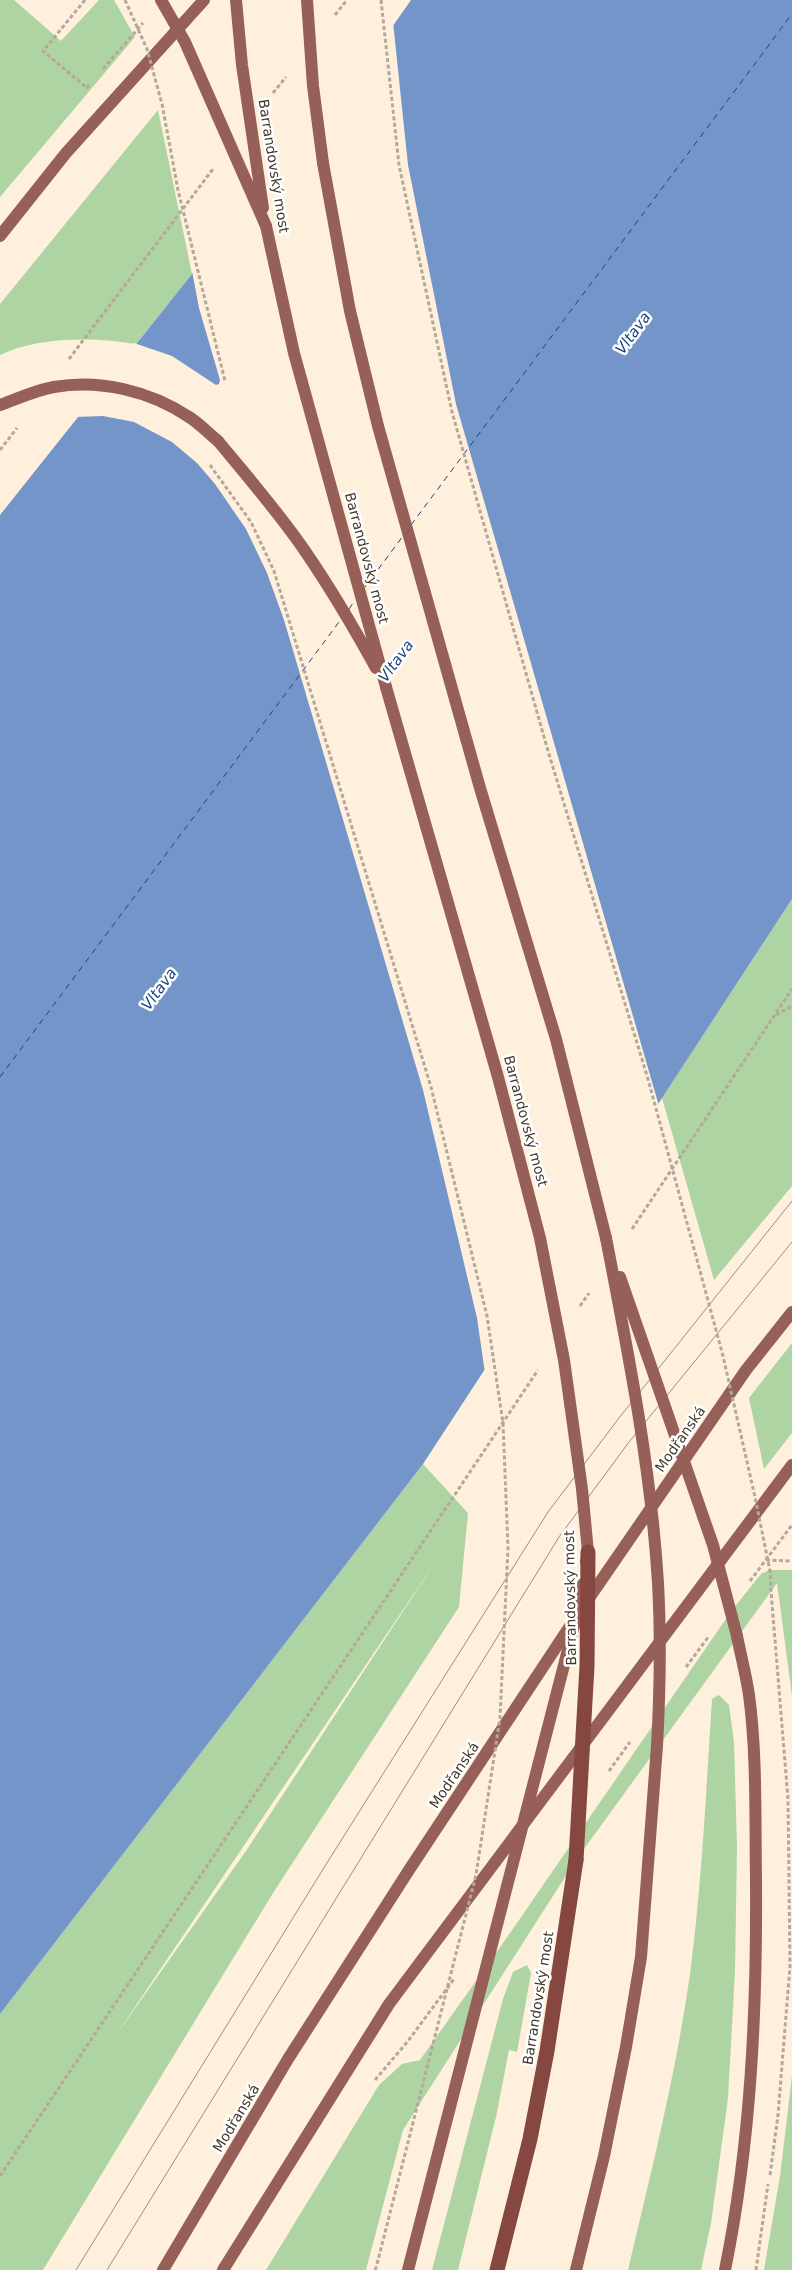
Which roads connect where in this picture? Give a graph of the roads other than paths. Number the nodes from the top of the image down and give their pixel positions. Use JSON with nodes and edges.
{"nodes":[{"id":1,"x":160,"y":0,"type":"edge"},
{"id":2,"x":204,"y":0,"type":"edge"},
{"id":3,"x":236,"y":0,"type":"edge"},
{"id":4,"x":307,"y":0,"type":"edge"},
{"id":5,"x":266,"y":226,"type":"junction"},
{"id":6,"x":0,"y":236,"type":"edge"},
{"id":7,"x":0,"y":406,"type":"edge"},
{"id":8,"x":386,"y":687,"type":"junction"},
{"id":9,"x":606,"y":1238,"type":"junction"},
{"id":10,"x":792,"y":1312,"type":"edge"},
{"id":11,"x":792,"y":1465,"type":"edge"},
{"id":12,"x":588,"y":1552,"type":"junction"},
{"id":13,"x":163,"y":2270,"type":"edge"},
{"id":14,"x":223,"y":2270,"type":"edge"},
{"id":15,"x":408,"y":2270,"type":"edge"},
{"id":16,"x":497,"y":2270,"type":"edge"},
{"id":17,"x":576,"y":2270,"type":"edge"},
{"id":18,"x":725,"y":2270,"type":"edge"}],
"edges":[{"from":1,"to":5,"type":"main road","bridge":true},
{"from":2,"to":6,"type":"main road"},
{"from":3,"to":5,"type":"main road","name":"Barrandovský most","bridge":true},
{"from":4,"to":9,"type":"main road","bridge":true},
{"from":5,"to":8,"type":"main road","name":"Barrandovský most"},
{"from":7,"to":8,"type":"main road","bridge":true},
{"from":8,"to":12,"type":"main road","name":"Barrandovský most","bridge":true},
{"from":9,"to":17,"type":"main road","bridge":true},
{"from":9,"to":18,"type":"main road","bridge":true},
{"from":10,"to":13,"type":"main road","name":"Modřanská"},
{"from":11,"to":14,"type":"main road"},
{"from":12,"to":15,"type":"main road","bridge":true},
{"from":12,"to":16,"type":"highway","name":"Barrandovský most","bridge":true}]}
